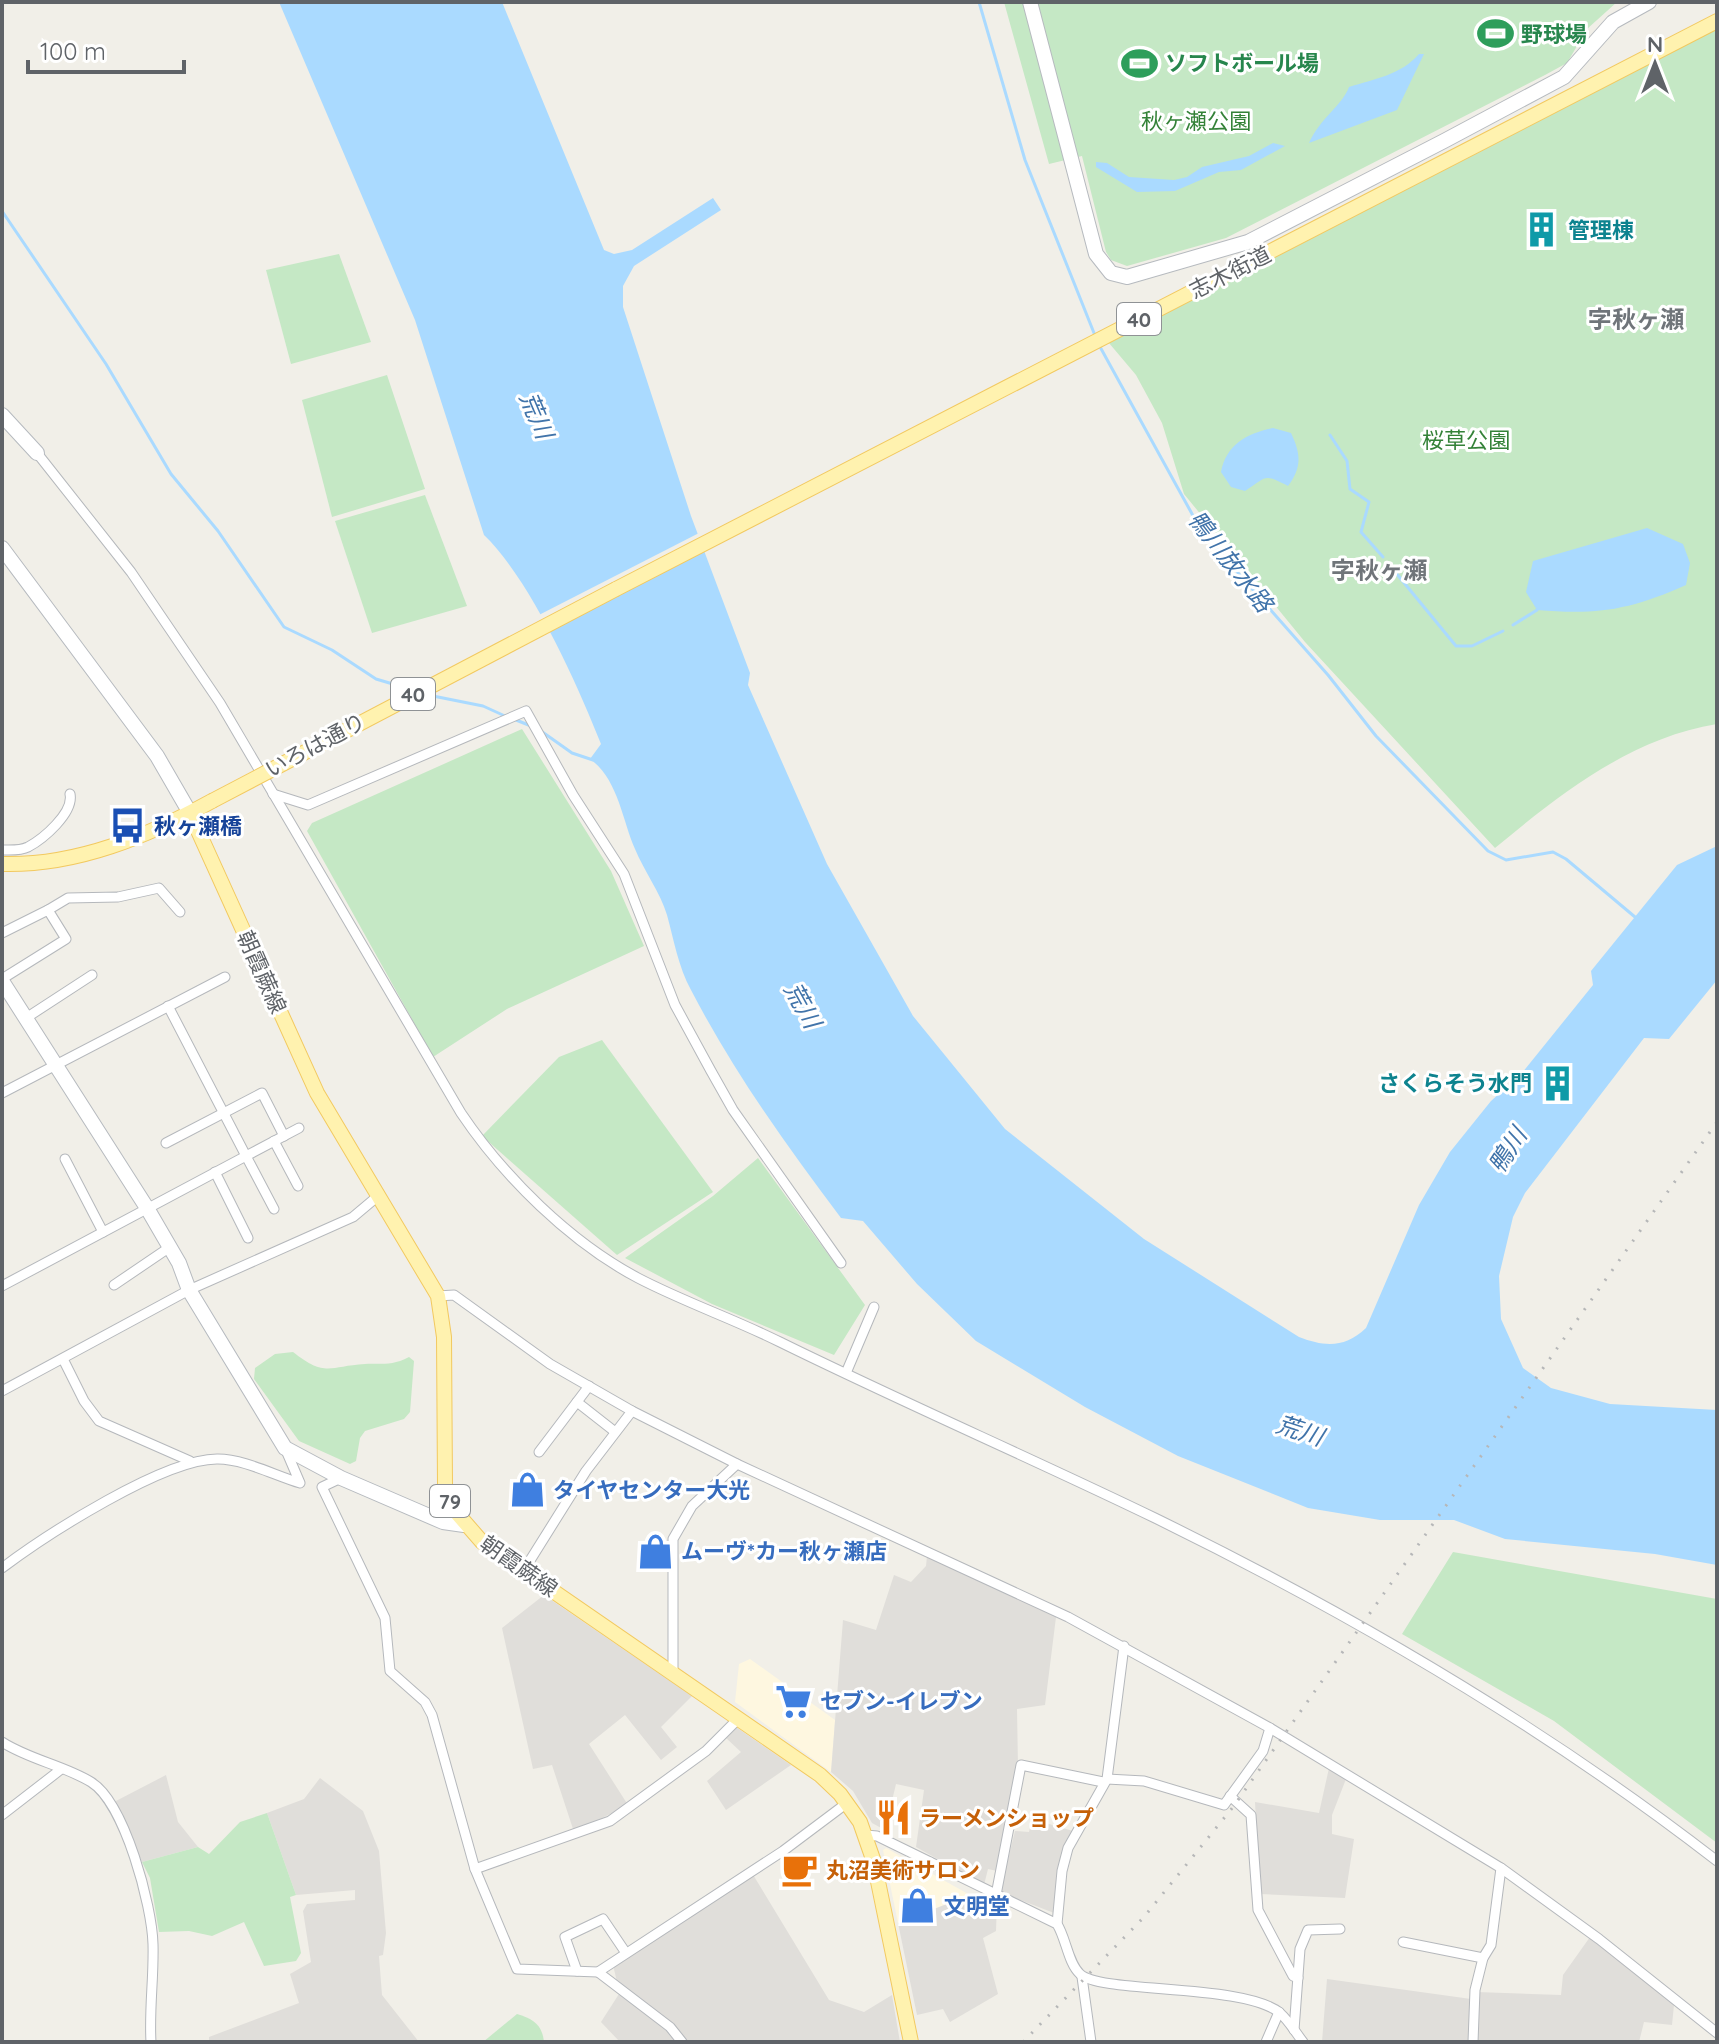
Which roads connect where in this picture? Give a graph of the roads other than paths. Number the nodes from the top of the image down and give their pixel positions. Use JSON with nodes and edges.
{"nodes":[{"id":1,"x":1030,"y":2,"type":"edge"},
{"id":2,"x":1649,"y":2,"type":"edge"},
{"id":3,"x":1717,"y":21,"type":"edge"},
{"id":4,"x":2,"y":415,"type":"edge"},
{"id":5,"x":37,"y":453,"type":"joint"},
{"id":6,"x":2,"y":548,"type":"edge"},
{"id":7,"x":616,"y":589,"type":"joint"},
{"id":8,"x":70,"y":794,"type":"dead end"},
{"id":9,"x":273,"y":794,"type":"junction"},
{"id":10,"x":190,"y":813,"type":"junction"},
{"id":11,"x":2,"y":850,"type":"edge"},
{"id":12,"x":2,"y":864,"type":"edge"},
{"id":13,"x":48,"y":910,"type":"junction"},
{"id":14,"x":180,"y":912,"type":"dead end"},
{"id":15,"x":2,"y":933,"type":"edge"},
{"id":16,"x":92,"y":975,"type":"dead end"},
{"id":17,"x":225,"y":977,"type":"dead end"},
{"id":18,"x":2,"y":980,"type":"edge"},
{"id":19,"x":168,"y":1006,"type":"junction"},
{"id":20,"x":26,"y":1018,"type":"junction"},
{"id":21,"x":56,"y":1064,"type":"junction"},
{"id":22,"x":2,"y":1093,"type":"edge"},
{"id":23,"x":224,"y":1112,"type":"junction"},
{"id":24,"x":299,"y":1128,"type":"dead end"},
{"id":25,"x":279,"y":1139,"type":"junction"},
{"id":26,"x":166,"y":1143,"type":"dead end"},
{"id":27,"x":246,"y":1156,"type":"junction"},
{"id":28,"x":65,"y":1159,"type":"dead end"},
{"id":29,"x":215,"y":1172,"type":"junction"},
{"id":30,"x":298,"y":1186,"type":"dead end"},
{"id":31,"x":378,"y":1196,"type":"junction"},
{"id":32,"x":147,"y":1208,"type":"junction"},
{"id":33,"x":274,"y":1209,"type":"dead end"},
{"id":34,"x":103,"y":1232,"type":"junction"},
{"id":35,"x":248,"y":1238,"type":"dead end"},
{"id":36,"x":170,"y":1247,"type":"junction"},
{"id":37,"x":841,"y":1263,"type":"dead end"},
{"id":38,"x":114,"y":1285,"type":"dead end"},
{"id":39,"x":2,"y":1286,"type":"edge"},
{"id":40,"x":189,"y":1290,"type":"junction"},
{"id":41,"x":438,"y":1296,"type":"junction"},
{"id":42,"x":874,"y":1307,"type":"dead end"},
{"id":43,"x":64,"y":1361,"type":"junction"},
{"id":44,"x":846,"y":1373,"type":"junction"},
{"id":45,"x":589,"y":1386,"type":"junction"},
{"id":46,"x":2,"y":1391,"type":"edge"},
{"id":47,"x":577,"y":1402,"type":"junction"},
{"id":48,"x":632,"y":1411,"type":"junction"},
{"id":49,"x":614,"y":1431,"type":"junction"},
{"id":50,"x":285,"y":1448,"type":"junction"},
{"id":51,"x":539,"y":1452,"type":"dead end"},
{"id":52,"x":190,"y":1461,"type":"junction"},
{"id":53,"x":737,"y":1464,"type":"junction"},
{"id":54,"x":341,"y":1478,"type":"junction"},
{"id":55,"x":300,"y":1483,"type":"junction"},
{"id":56,"x":322,"y":1487,"type":"junction"},
{"id":57,"x":464,"y":1525,"type":"junction"},
{"id":58,"x":2,"y":1568,"type":"edge"},
{"id":59,"x":524,"y":1570,"type":"junction"},
{"id":60,"x":1124,"y":1646,"type":"junction"},
{"id":61,"x":673,"y":1673,"type":"junction"},
{"id":62,"x":739,"y":1718,"type":"junction"},
{"id":63,"x":1270,"y":1728,"type":"junction"},
{"id":64,"x":2,"y":1742,"type":"edge"},
{"id":65,"x":60,"y":1770,"type":"junction"},
{"id":66,"x":1105,"y":1781,"type":"junction"},
{"id":67,"x":1230,"y":1796,"type":"junction"},
{"id":68,"x":847,"y":1803,"type":"junction"},
{"id":69,"x":2,"y":1815,"type":"edge"},
{"id":70,"x":866,"y":1835,"type":"junction"},
{"id":71,"x":1717,"y":1861,"type":"edge"},
{"id":72,"x":1501,"y":1868,"type":"junction"},
{"id":73,"x":475,"y":1869,"type":"junction"},
{"id":74,"x":996,"y":1895,"type":"junction"},
{"id":75,"x":1057,"y":1924,"type":"junction"},
{"id":76,"x":1340,"y":1929,"type":"dead end"},
{"id":77,"x":1403,"y":1942,"type":"dead end"},
{"id":78,"x":626,"y":1953,"type":"junction"},
{"id":79,"x":1483,"y":1958,"type":"junction"},
{"id":80,"x":577,"y":1971,"type":"junction"},
{"id":81,"x":598,"y":1972,"type":"junction"},
{"id":82,"x":1082,"y":1977,"type":"junction"},
{"id":83,"x":1298,"y":1978,"type":"junction"},
{"id":84,"x":1279,"y":2012,"type":"junction"},
{"id":85,"x":1294,"y":2030,"type":"junction"},
{"id":86,"x":1717,"y":2033,"type":"edge"},
{"id":87,"x":151,"y":2042,"type":"edge"},
{"id":88,"x":682,"y":2042,"type":"edge"},
{"id":89,"x":911,"y":2042,"type":"edge"},
{"id":90,"x":1091,"y":2042,"type":"edge"},
{"id":91,"x":1266,"y":2042,"type":"edge"},
{"id":92,"x":1303,"y":2042,"type":"edge"},
{"id":93,"x":1473,"y":2042,"type":"edge"}],
"edges":[{"from":1,"to":2,"type":"street"},
{"from":3,"to":7,"type":"main road","name":"志木街道","number":"40"},
{"from":4,"to":5,"type":"street"},
{"from":5,"to":9,"type":"street"},
{"from":6,"to":10,"type":"street"},
{"from":7,"to":10,"type":"main road","name":"いろは通り","number":"40","bridge":true},
{"from":8,"to":11,"type":"street"},
{"from":9,"to":37,"type":"street"},
{"from":9,"to":44,"type":"street"},
{"from":10,"to":12,"type":"main road","name":"いろは通り","number":"40"},
{"from":10,"to":31,"type":"main road","name":"朝霞蕨線","number":"79"},
{"from":13,"to":14,"type":"street"},
{"from":13,"to":15,"type":"street"},
{"from":13,"to":18,"type":"street"},
{"from":16,"to":20,"type":"street"},
{"from":17,"to":19,"type":"street"},
{"from":18,"to":20,"type":"street"},
{"from":19,"to":21,"type":"street"},
{"from":19,"to":23,"type":"street"},
{"from":20,"to":21,"type":"street"},
{"from":21,"to":22,"type":"street"},
{"from":21,"to":32,"type":"street"},
{"from":23,"to":25,"type":"street"},
{"from":23,"to":26,"type":"street"},
{"from":23,"to":27,"type":"street"},
{"from":24,"to":25,"type":"street"},
{"from":25,"to":27,"type":"street"},
{"from":25,"to":30,"type":"street"},
{"from":27,"to":29,"type":"street"},
{"from":27,"to":33,"type":"street"},
{"from":28,"to":34,"type":"street"},
{"from":29,"to":32,"type":"street"},
{"from":29,"to":35,"type":"street"},
{"from":31,"to":40,"type":"street"},
{"from":31,"to":41,"type":"main road","name":"朝霞蕨線","number":"79"},
{"from":32,"to":34,"type":"street"},
{"from":32,"to":36,"type":"street"},
{"from":34,"to":39,"type":"street"},
{"from":36,"to":38,"type":"street"},
{"from":36,"to":40,"type":"street"},
{"from":40,"to":43,"type":"street"},
{"from":40,"to":50,"type":"street"},
{"from":41,"to":45,"type":"street"},
{"from":41,"to":57,"type":"main road","name":"朝霞蕨線","number":"79"},
{"from":42,"to":44,"type":"street"},
{"from":43,"to":46,"type":"street"},
{"from":43,"to":52,"type":"street"},
{"from":44,"to":71,"type":"street"},
{"from":45,"to":47,"type":"street"},
{"from":45,"to":48,"type":"street"},
{"from":47,"to":49,"type":"street"},
{"from":47,"to":51,"type":"street"},
{"from":48,"to":49,"type":"street"},
{"from":48,"to":53,"type":"street"},
{"from":49,"to":59,"type":"street"},
{"from":50,"to":54,"type":"street"},
{"from":50,"to":55,"type":"street"},
{"from":52,"to":55,"type":"street"},
{"from":52,"to":58,"type":"street"},
{"from":53,"to":60,"type":"street"},
{"from":53,"to":61,"type":"street"},
{"from":54,"to":56,"type":"street"},
{"from":54,"to":57,"type":"street"},
{"from":55,"to":56,"type":"street"},
{"from":56,"to":73,"type":"street"},
{"from":57,"to":59,"type":"main road","name":"朝霞蕨線","number":"79"},
{"from":59,"to":61,"type":"main road","name":"朝霞蕨線","number":"79"},
{"from":60,"to":63,"type":"street"},
{"from":60,"to":66,"type":"street"},
{"from":61,"to":62,"type":"main road","name":"朝霞蕨線","number":"79"},
{"from":62,"to":68,"type":"main road","name":"朝霞蕨線","number":"79"},
{"from":62,"to":73,"type":"street"},
{"from":63,"to":67,"type":"street"},
{"from":63,"to":72,"type":"street"},
{"from":64,"to":65,"type":"street"},
{"from":65,"to":69,"type":"street"},
{"from":65,"to":87,"type":"street"},
{"from":66,"to":67,"type":"street"},
{"from":66,"to":74,"type":"street"},
{"from":66,"to":75,"type":"street"},
{"from":67,"to":83,"type":"street"},
{"from":68,"to":70,"type":"main road","name":"朝霞蕨線","number":"79"},
{"from":68,"to":78,"type":"street"},
{"from":70,"to":74,"type":"street"},
{"from":70,"to":89,"type":"main road","name":"朝霞蕨線","number":"79"},
{"from":72,"to":79,"type":"street"},
{"from":72,"to":86,"type":"street"},
{"from":73,"to":80,"type":"street"},
{"from":74,"to":75,"type":"street"},
{"from":75,"to":82,"type":"street"},
{"from":76,"to":83,"type":"street"},
{"from":77,"to":79,"type":"street"},
{"from":78,"to":80,"type":"street"},
{"from":78,"to":81,"type":"street"},
{"from":79,"to":93,"type":"street"},
{"from":80,"to":81,"type":"street"},
{"from":81,"to":88,"type":"street"},
{"from":82,"to":84,"type":"street"},
{"from":82,"to":90,"type":"street"},
{"from":83,"to":85,"type":"street"},
{"from":84,"to":85,"type":"street"},
{"from":84,"to":91,"type":"street"},
{"from":85,"to":92,"type":"street"}]}
